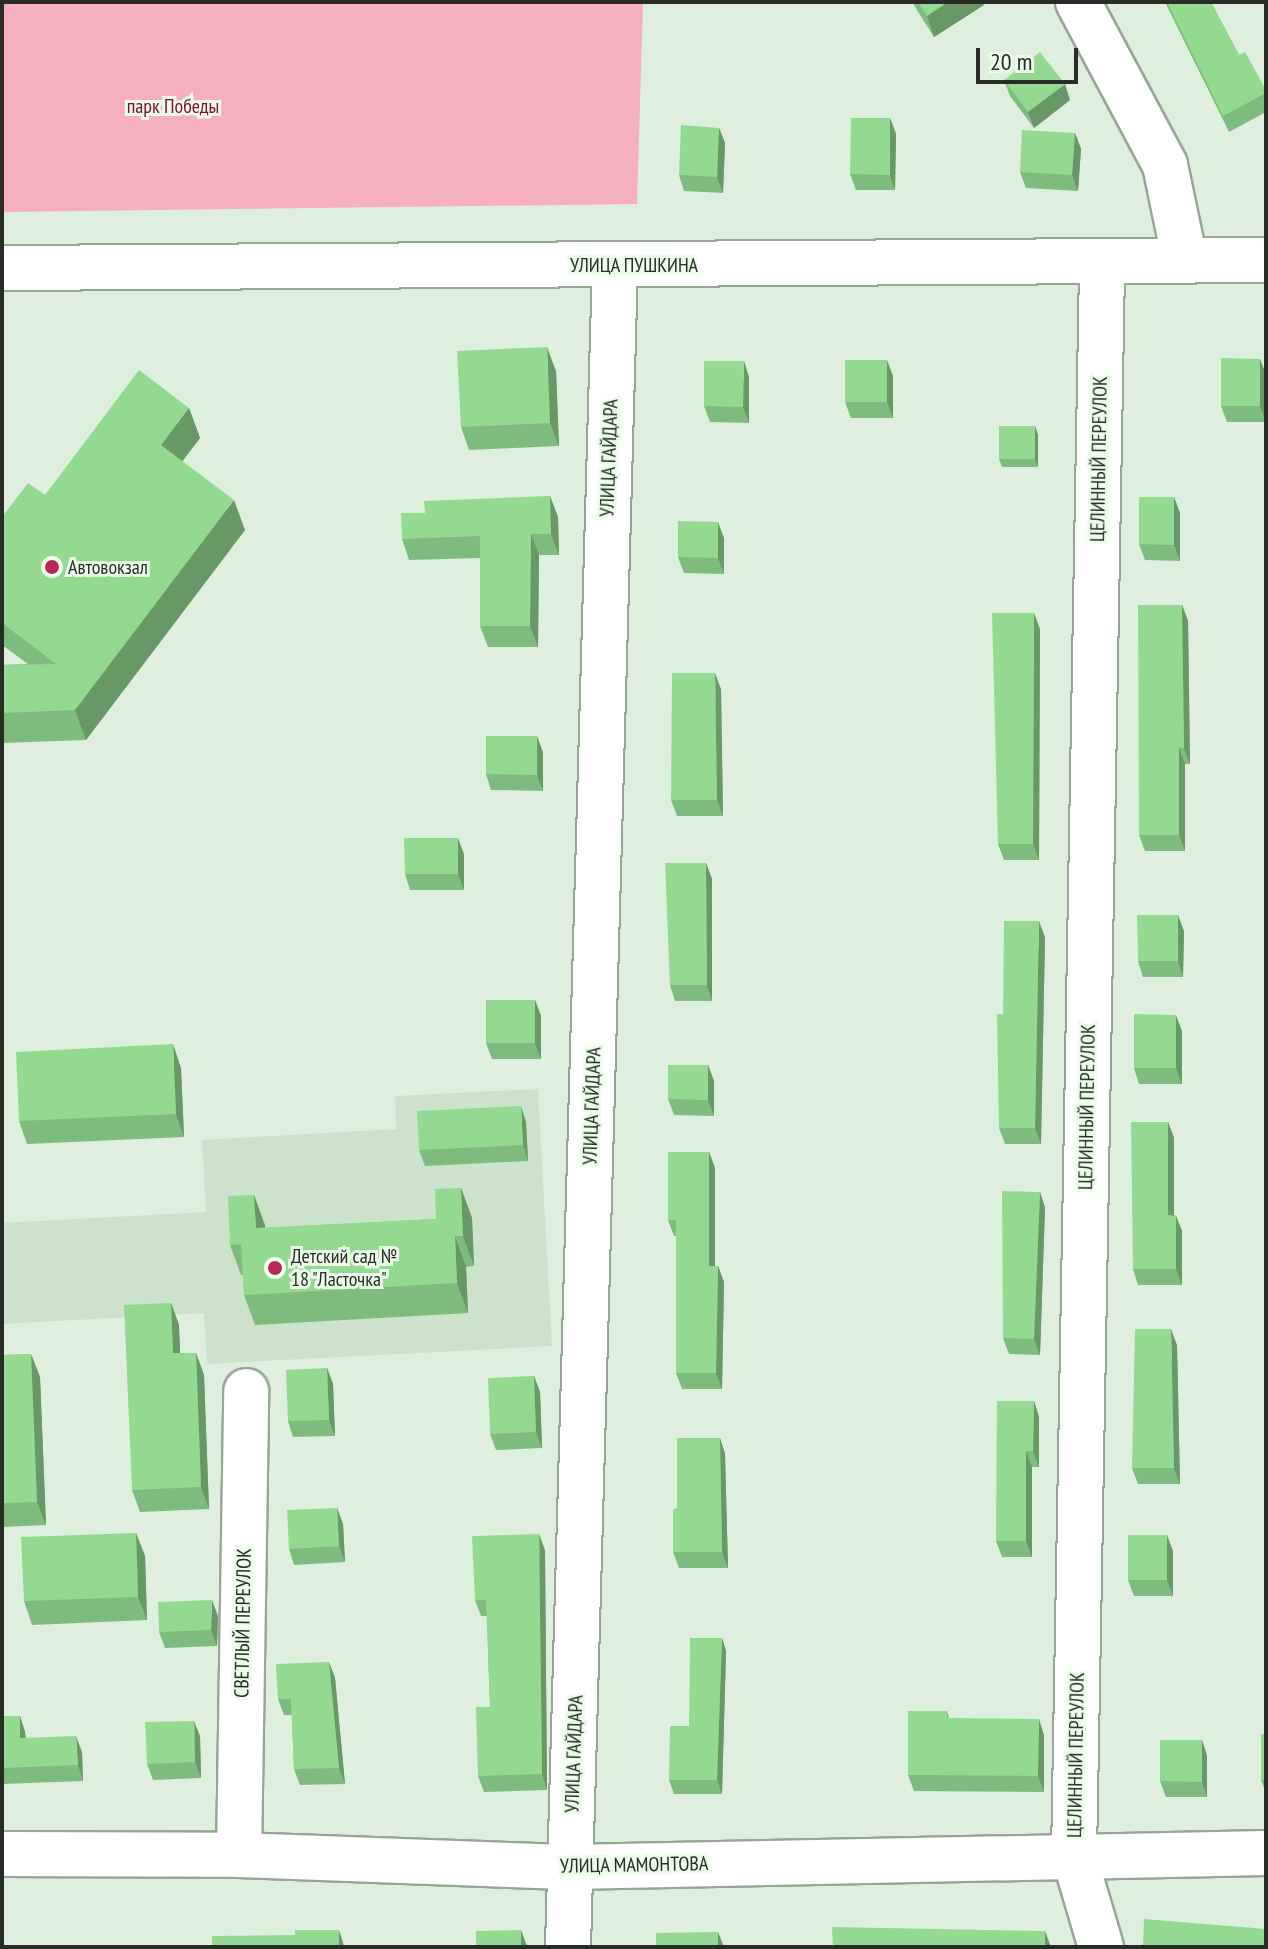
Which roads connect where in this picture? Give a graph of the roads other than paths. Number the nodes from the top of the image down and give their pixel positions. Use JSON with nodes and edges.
{"nodes":[{"id":1,"x":1078,"y":2,"type":"edge"},
{"id":2,"x":1266,"y":260,"type":"edge"},
{"id":3,"x":1185,"y":261,"type":"junction"},
{"id":4,"x":1102,"y":263,"type":"junction"},
{"id":5,"x":615,"y":265,"type":"junction"},
{"id":6,"x":2,"y":268,"type":"edge"},
{"id":7,"x":246,"y":1391,"type":"dead end"},
{"id":8,"x":1266,"y":1853,"type":"edge"},
{"id":9,"x":2,"y":1854,"type":"edge"},
{"id":10,"x":239,"y":1855,"type":"junction"},
{"id":11,"x":1074,"y":1856,"type":"junction"},
{"id":12,"x":571,"y":1867,"type":"junction"},
{"id":13,"x":568,"y":1947,"type":"edge"},
{"id":14,"x":1101,"y":1947,"type":"edge"}],
"edges":[{"from":1,"to":3,"type":"street"},
{"from":2,"to":3,"type":"street","name":"УЛИЦА ПУШКИНА"},
{"from":3,"to":4,"type":"street","name":"УЛИЦА ПУШКИНА"},
{"from":4,"to":5,"type":"street","name":"УЛИЦА ПУШКИНА"},
{"from":4,"to":11,"type":"street","name":"ЦЕЛИННЫЙ ПЕРЕУЛОК"},
{"from":5,"to":6,"type":"street","name":"УЛИЦА ПУШКИНА"},
{"from":5,"to":12,"type":"street","name":"УЛИЦА ГАЙДАРА"},
{"from":7,"to":10,"type":"street","name":"СВЕТЛЫЙ ПЕРЕУЛОК"},
{"from":8,"to":11,"type":"street","name":"УЛИЦА МАМОНТОВА"},
{"from":9,"to":10,"type":"street","name":"УЛИЦА МАМОНТОВА"},
{"from":10,"to":12,"type":"street","name":"УЛИЦА МАМОНТОВА"},
{"from":11,"to":12,"type":"street","name":"УЛИЦА МАМОНТОВА"},
{"from":11,"to":14,"type":"street","name":"ЦЕЛИННЫЙ ПЕРЕУЛОК"},
{"from":12,"to":13,"type":"street","name":"УЛИЦА ГАЙДАРА"}]}
